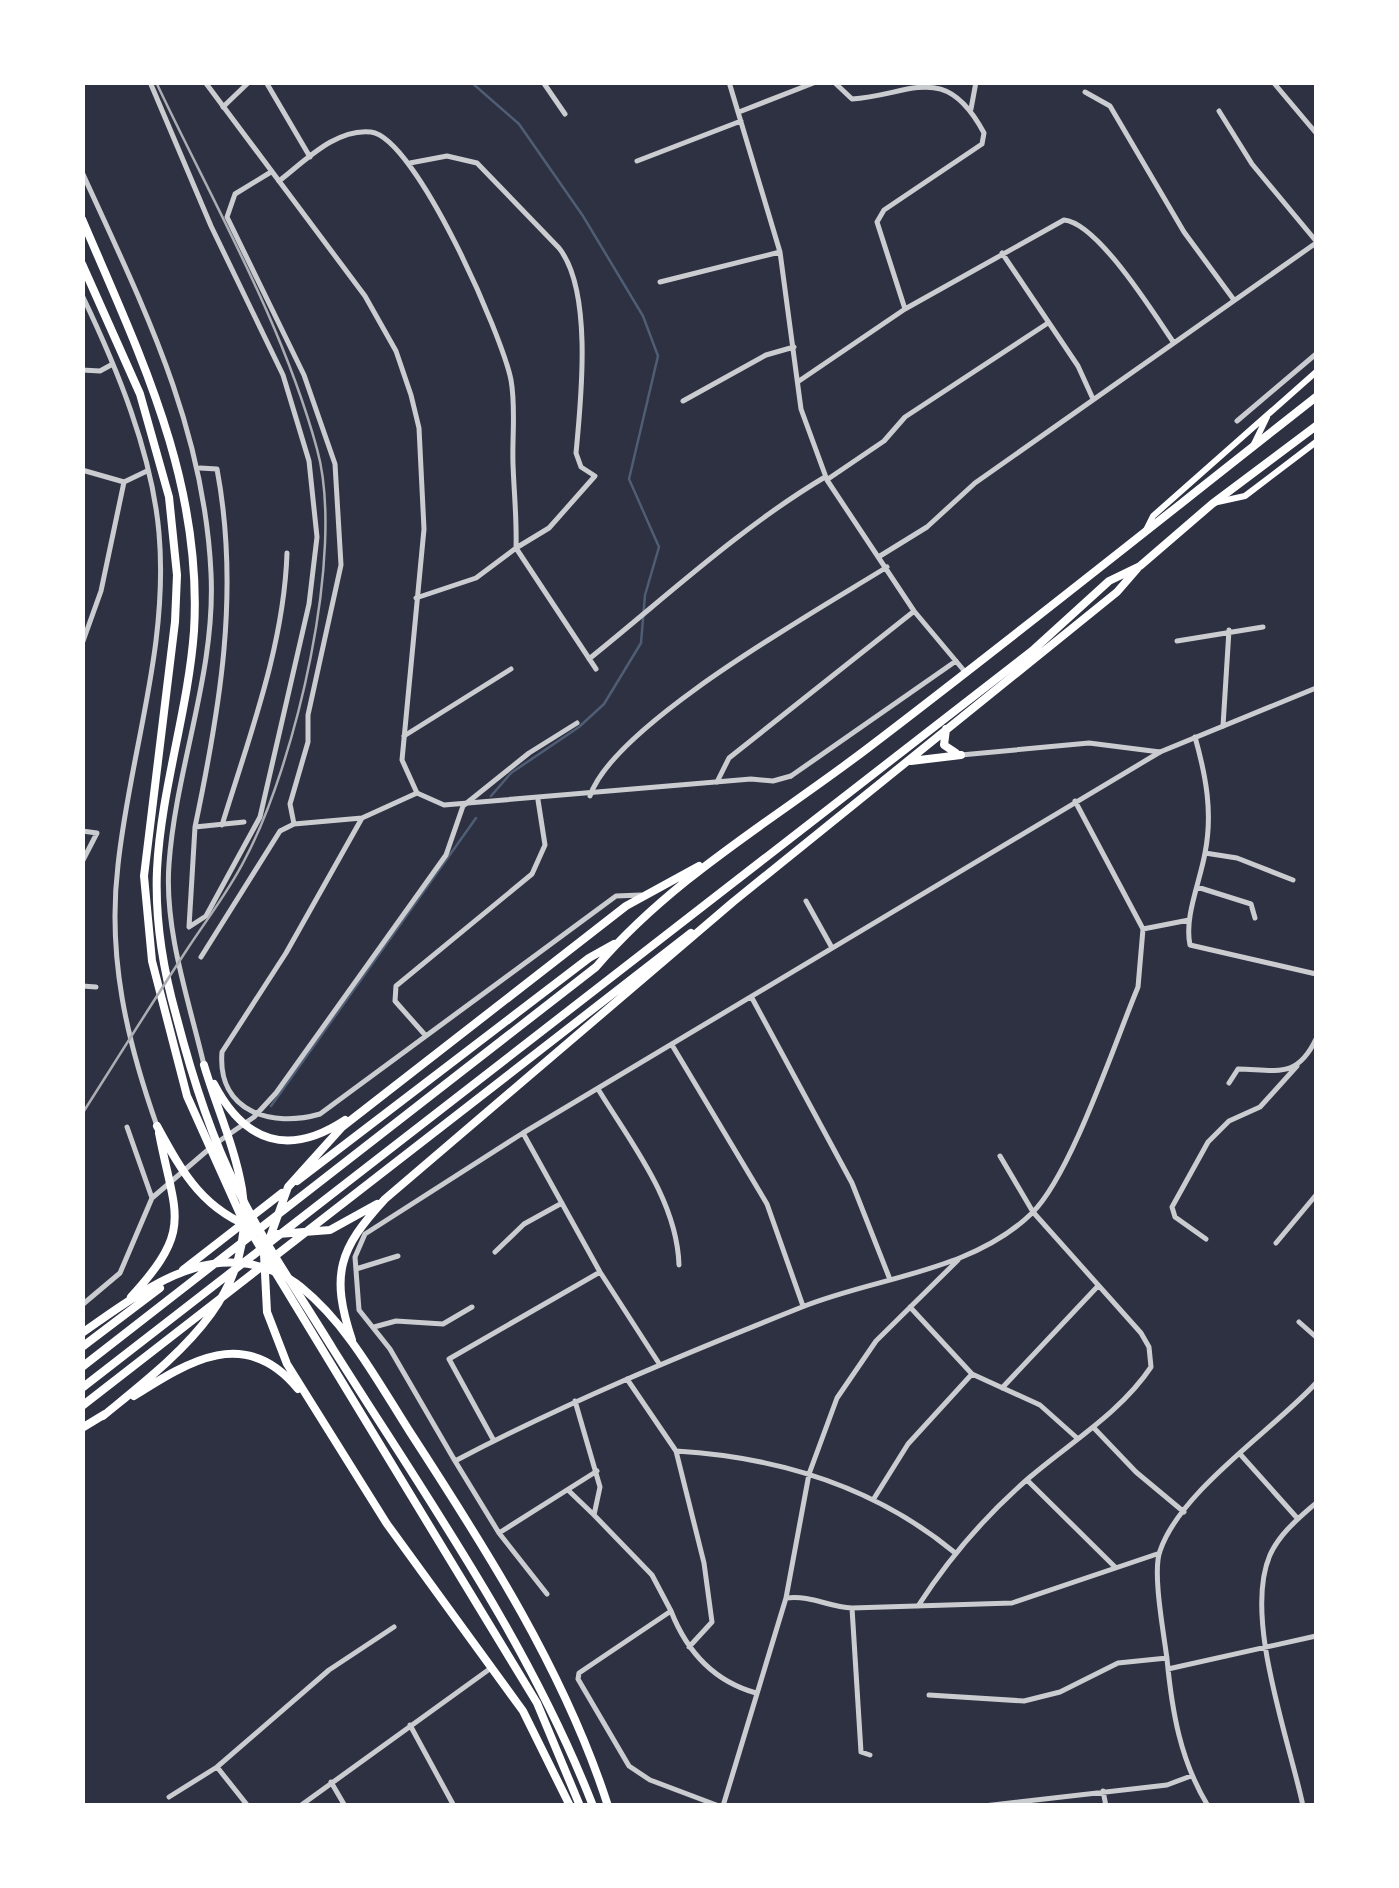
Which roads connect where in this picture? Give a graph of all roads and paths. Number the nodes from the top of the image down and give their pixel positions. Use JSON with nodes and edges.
{"nodes":[{"id":1,"x":150,"y":82,"type":"edge"},
{"id":2,"x":205,"y":82,"type":"edge"},
{"id":3,"x":249,"y":82,"type":"edge"},
{"id":4,"x":266,"y":82,"type":"edge"},
{"id":5,"x":543,"y":82,"type":"edge"},
{"id":6,"x":729,"y":82,"type":"edge"},
{"id":7,"x":816,"y":82,"type":"edge"},
{"id":8,"x":834,"y":82,"type":"edge"},
{"id":9,"x":976,"y":82,"type":"edge"},
{"id":10,"x":1273,"y":82,"type":"edge"},
{"id":11,"x":1085,"y":92,"type":"dead end"},
{"id":12,"x":222,"y":107,"type":"junction"},
{"id":13,"x":971,"y":109,"type":"junction"},
{"id":14,"x":738,"y":112,"type":"junction"},
{"id":15,"x":1219,"y":112,"type":"dead end"},
{"id":16,"x":565,"y":114,"type":"dead end"},
{"id":17,"x":741,"y":121,"type":"junction"},
{"id":18,"x":1316,"y":133,"type":"edge"},
{"id":19,"x":310,"y":157,"type":"junction"},
{"id":20,"x":637,"y":161,"type":"dead end"},
{"id":21,"x":410,"y":164,"type":"junction"},
{"id":22,"x":82,"y":172,"type":"edge"},
{"id":23,"x":271,"y":172,"type":"junction"},
{"id":24,"x":278,"y":181,"type":"junction"},
{"id":25,"x":82,"y":219,"type":"edge"},
{"id":26,"x":1316,"y":242,"type":"edge"},
{"id":27,"x":780,"y":252,"type":"junction"},
{"id":28,"x":1002,"y":254,"type":"junction"},
{"id":29,"x":82,"y":264,"type":"edge"},
{"id":30,"x":660,"y":282,"type":"dead end"},
{"id":31,"x":82,"y":295,"type":"edge"},
{"id":32,"x":1234,"y":300,"type":"junction"},
{"id":33,"x":904,"y":309,"type":"junction"},
{"id":34,"x":1048,"y":322,"type":"junction"},
{"id":35,"x":1174,"y":342,"type":"junction"},
{"id":36,"x":794,"y":347,"type":"junction"},
{"id":37,"x":1316,"y":354,"type":"edge"},
{"id":38,"x":111,"y":365,"type":"junction"},
{"id":39,"x":82,"y":370,"type":"edge"},
{"id":40,"x":1316,"y":372,"type":"edge"},
{"id":41,"x":799,"y":381,"type":"junction"},
{"id":42,"x":1316,"y":398,"type":"edge"},
{"id":43,"x":1093,"y":399,"type":"junction"},
{"id":44,"x":683,"y":400,"type":"dead end"},
{"id":45,"x":1270,"y":411,"type":"junction"},
{"id":46,"x":1238,"y":421,"type":"dead end"},
{"id":47,"x":1316,"y":426,"type":"edge"},
{"id":48,"x":1316,"y":442,"type":"edge"},
{"id":49,"x":1252,"y":447,"type":"junction"},
{"id":50,"x":200,"y":468,"type":"junction"},
{"id":51,"x":82,"y":470,"type":"edge"},
{"id":52,"x":148,"y":471,"type":"junction"},
{"id":53,"x":826,"y":478,"type":"junction"},
{"id":54,"x":124,"y":482,"type":"junction"},
{"id":55,"x":1212,"y":504,"type":"junction"},
{"id":56,"x":1146,"y":530,"type":"junction"},
{"id":57,"x":516,"y":548,"type":"junction"},
{"id":58,"x":287,"y":553,"type":"dead end"},
{"id":59,"x":880,"y":556,"type":"junction"},
{"id":60,"x":1140,"y":566,"type":"junction"},
{"id":61,"x":887,"y":567,"type":"junction"},
{"id":62,"x":416,"y":598,"type":"junction"},
{"id":63,"x":914,"y":611,"type":"junction"},
{"id":64,"x":1263,"y":627,"type":"dead end"},
{"id":65,"x":1229,"y":630,"type":"junction"},
{"id":66,"x":1177,"y":641,"type":"dead end"},
{"id":67,"x":82,"y":644,"type":"edge"},
{"id":68,"x":589,"y":659,"type":"junction"},
{"id":69,"x":956,"y":661,"type":"junction"},
{"id":70,"x":512,"y":668,"type":"dead end"},
{"id":71,"x":596,"y":668,"type":"dead end"},
{"id":72,"x":966,"y":673,"type":"junction"},
{"id":73,"x":1316,"y":688,"type":"edge"},
{"id":74,"x":577,"y":723,"type":"dead end"},
{"id":75,"x":1223,"y":726,"type":"junction"},
{"id":76,"x":946,"y":728,"type":"junction"},
{"id":77,"x":1195,"y":737,"type":"junction"},
{"id":78,"x":402,"y":738,"type":"junction"},
{"id":79,"x":1160,"y":752,"type":"junction"},
{"id":80,"x":961,"y":754,"type":"junction"},
{"id":81,"x":907,"y":761,"type":"junction"},
{"id":82,"x":717,"y":782,"type":"junction"},
{"id":83,"x":417,"y":792,"type":"junction"},
{"id":84,"x":590,"y":796,"type":"junction"},
{"id":85,"x":538,"y":800,"type":"junction"},
{"id":86,"x":1075,"y":801,"type":"junction"},
{"id":87,"x":464,"y":806,"type":"junction"},
{"id":88,"x":362,"y":818,"type":"junction"},
{"id":89,"x":244,"y":822,"type":"dead end"},
{"id":90,"x":294,"y":824,"type":"junction"},
{"id":91,"x":222,"y":825,"type":"junction"},
{"id":92,"x":194,"y":827,"type":"junction"},
{"id":93,"x":82,"y":832,"type":"edge"},
{"id":94,"x":1205,"y":853,"type":"junction"},
{"id":95,"x":708,"y":861,"type":"junction"},
{"id":96,"x":82,"y":862,"type":"edge"},
{"id":97,"x":1293,"y":880,"type":"dead end"},
{"id":98,"x":1197,"y":887,"type":"junction"},
{"id":99,"x":641,"y":896,"type":"junction"},
{"id":100,"x":218,"y":898,"type":"junction"},
{"id":101,"x":806,"y":901,"type":"dead end"},
{"id":102,"x":733,"y":902,"type":"junction"},
{"id":103,"x":230,"y":904,"type":"junction"},
{"id":104,"x":1255,"y":918,"type":"dead end"},
{"id":105,"x":1190,"y":920,"type":"junction"},
{"id":106,"x":1143,"y":929,"type":"junction"},
{"id":107,"x":618,"y":942,"type":"junction"},
{"id":108,"x":832,"y":947,"type":"junction"},
{"id":109,"x":201,"y":956,"type":"dead end"},
{"id":110,"x":1316,"y":974,"type":"edge"},
{"id":111,"x":82,"y":986,"type":"edge"},
{"id":112,"x":96,"y":987,"type":"dead end"},
{"id":113,"x":751,"y":997,"type":"junction"},
{"id":114,"x":426,"y":1036,"type":"junction"},
{"id":115,"x":1316,"y":1039,"type":"edge"},
{"id":116,"x":672,"y":1045,"type":"junction"},
{"id":117,"x":204,"y":1065,"type":"junction"},
{"id":118,"x":1297,"y":1066,"type":"junction"},
{"id":119,"x":1230,"y":1082,"type":"dead end"},
{"id":120,"x":598,"y":1088,"type":"junction"},
{"id":121,"x":374,"y":1100,"type":"junction"},
{"id":122,"x":254,"y":1117,"type":"junction"},
{"id":123,"x":157,"y":1126,"type":"junction"},
{"id":124,"x":127,"y":1127,"type":"dead end"},
{"id":125,"x":523,"y":1133,"type":"junction"},
{"id":126,"x":1000,"y":1156,"type":"dead end"},
{"id":127,"x":1316,"y":1194,"type":"edge"},
{"id":128,"x":152,"y":1198,"type":"junction"},
{"id":129,"x":386,"y":1199,"type":"junction"},
{"id":130,"x":562,"y":1203,"type":"junction"},
{"id":131,"x":1033,"y":1212,"type":"junction"},
{"id":132,"x":1206,"y":1239,"type":"dead end"},
{"id":133,"x":1276,"y":1243,"type":"dead end"},
{"id":134,"x":495,"y":1252,"type":"dead end"},
{"id":135,"x":398,"y":1256,"type":"dead end"},
{"id":136,"x":960,"y":1258,"type":"junction"},
{"id":137,"x":679,"y":1265,"type":"dead end"},
{"id":138,"x":356,"y":1269,"type":"junction"},
{"id":139,"x":600,"y":1272,"type":"junction"},
{"id":140,"x":888,"y":1277,"type":"junction"},
{"id":141,"x":1098,"y":1286,"type":"junction"},
{"id":142,"x":124,"y":1304,"type":"junction"},
{"id":143,"x":82,"y":1305,"type":"edge"},
{"id":144,"x":803,"y":1306,"type":"junction"},
{"id":145,"x":910,"y":1307,"type":"junction"},
{"id":146,"x":472,"y":1308,"type":"dead end"},
{"id":147,"x":1299,"y":1322,"type":"dead end"},
{"id":148,"x":374,"y":1327,"type":"junction"},
{"id":149,"x":82,"y":1333,"type":"edge"},
{"id":150,"x":1316,"y":1336,"type":"edge"},
{"id":151,"x":352,"y":1340,"type":"junction"},
{"id":152,"x":82,"y":1348,"type":"edge"},
{"id":153,"x":660,"y":1365,"type":"junction"},
{"id":154,"x":82,"y":1367,"type":"edge"},
{"id":155,"x":972,"y":1374,"type":"junction"},
{"id":156,"x":627,"y":1379,"type":"junction"},
{"id":157,"x":1316,"y":1383,"type":"edge"},
{"id":158,"x":82,"y":1388,"type":"edge"},
{"id":159,"x":1002,"y":1388,"type":"junction"},
{"id":160,"x":575,"y":1401,"type":"junction"},
{"id":161,"x":82,"y":1406,"type":"edge"},
{"id":162,"x":316,"y":1411,"type":"junction"},
{"id":163,"x":102,"y":1416,"type":"junction"},
{"id":164,"x":1092,"y":1427,"type":"junction"},
{"id":165,"x":82,"y":1428,"type":"edge"},
{"id":166,"x":1077,"y":1438,"type":"junction"},
{"id":167,"x":494,"y":1441,"type":"junction"},
{"id":168,"x":676,"y":1451,"type":"junction"},
{"id":169,"x":1240,"y":1454,"type":"junction"},
{"id":170,"x":455,"y":1461,"type":"junction"},
{"id":171,"x":597,"y":1471,"type":"junction"},
{"id":172,"x":809,"y":1474,"type":"junction"},
{"id":173,"x":1027,"y":1480,"type":"junction"},
{"id":174,"x":568,"y":1490,"type":"junction"},
{"id":175,"x":873,"y":1500,"type":"junction"},
{"id":176,"x":1316,"y":1503,"type":"edge"},
{"id":177,"x":1184,"y":1512,"type":"junction"},
{"id":178,"x":594,"y":1515,"type":"junction"},
{"id":179,"x":1298,"y":1519,"type":"junction"},
{"id":180,"x":500,"y":1533,"type":"junction"},
{"id":181,"x":955,"y":1553,"type":"junction"},
{"id":182,"x":1158,"y":1554,"type":"junction"},
{"id":183,"x":1115,"y":1567,"type":"junction"},
{"id":184,"x":548,"y":1594,"type":"dead end"},
{"id":185,"x":786,"y":1598,"type":"junction"},
{"id":186,"x":918,"y":1606,"type":"junction"},
{"id":187,"x":852,"y":1608,"type":"junction"},
{"id":188,"x":671,"y":1611,"type":"junction"},
{"id":189,"x":394,"y":1627,"type":"dead end"},
{"id":190,"x":1316,"y":1636,"type":"edge"},
{"id":191,"x":1265,"y":1644,"type":"junction"},
{"id":192,"x":688,"y":1648,"type":"junction"},
{"id":193,"x":1166,"y":1658,"type":"junction"},
{"id":194,"x":491,"y":1668,"type":"junction"},
{"id":195,"x":1168,"y":1670,"type":"junction"},
{"id":196,"x":757,"y":1694,"type":"junction"},
{"id":197,"x":929,"y":1696,"type":"dead end"},
{"id":198,"x":410,"y":1724,"type":"junction"},
{"id":199,"x":870,"y":1755,"type":"dead end"},
{"id":200,"x":217,"y":1767,"type":"junction"},
{"id":201,"x":1191,"y":1776,"type":"junction"},
{"id":202,"x":331,"y":1782,"type":"junction"},
{"id":203,"x":1103,"y":1792,"type":"junction"},
{"id":204,"x":169,"y":1797,"type":"dead end"},
{"id":205,"x":1038,"y":1802,"type":"edge"},
{"id":206,"x":248,"y":1806,"type":"edge"},
{"id":207,"x":300,"y":1806,"type":"edge"},
{"id":208,"x":344,"y":1806,"type":"edge"},
{"id":209,"x":454,"y":1806,"type":"edge"},
{"id":210,"x":570,"y":1806,"type":"edge"},
{"id":211,"x":580,"y":1806,"type":"edge"},
{"id":212,"x":593,"y":1806,"type":"edge"},
{"id":213,"x":608,"y":1806,"type":"edge"},
{"id":214,"x":721,"y":1806,"type":"edge"},
{"id":215,"x":984,"y":1806,"type":"edge"},
{"id":216,"x":1106,"y":1806,"type":"edge"},
{"id":217,"x":1208,"y":1806,"type":"edge"},
{"id":218,"x":1303,"y":1806,"type":"edge"}],
"edges":[{"from":1,"to":100,"type":"street"},
{"from":2,"to":12,"type":"street"},
{"from":3,"to":12,"type":"street"},
{"from":4,"to":19,"type":"street"},
{"from":5,"to":16,"type":"street"},
{"from":6,"to":14,"type":"street"},
{"from":7,"to":14,"type":"street"},
{"from":8,"to":13,"type":"street"},
{"from":9,"to":13,"type":"street"},
{"from":10,"to":18,"type":"street"},
{"from":11,"to":32,"type":"street"},
{"from":12,"to":23,"type":"street"},
{"from":13,"to":33,"type":"street"},
{"from":14,"to":17,"type":"street"},
{"from":15,"to":26,"type":"street"},
{"from":17,"to":20,"type":"street"},
{"from":17,"to":27,"type":"street"},
{"from":19,"to":21,"type":"street"},
{"from":19,"to":24,"type":"street"},
{"from":21,"to":57,"type":"street"},
{"from":21,"to":57,"type":"street"},
{"from":22,"to":50,"type":"street"},
{"from":23,"to":24,"type":"street"},
{"from":23,"to":90,"type":"street"},
{"from":24,"to":62,"type":"street"},
{"from":25,"to":212,"type":"main road"},
{"from":26,"to":32,"type":"street"},
{"from":27,"to":30,"type":"street"},
{"from":27,"to":36,"type":"street"},
{"from":28,"to":33,"type":"street"},
{"from":28,"to":34,"type":"street"},
{"from":28,"to":35,"type":"street"},
{"from":29,"to":211,"type":"main road"},
{"from":31,"to":38,"type":"street"},
{"from":32,"to":35,"type":"street"},
{"from":33,"to":41,"type":"street"},
{"from":34,"to":43,"type":"street"},
{"from":34,"to":53,"type":"street"},
{"from":35,"to":43,"type":"street"},
{"from":36,"to":41,"type":"street"},
{"from":36,"to":44,"type":"street"},
{"from":37,"to":46,"type":"street"},
{"from":38,"to":39,"type":"street"},
{"from":38,"to":52,"type":"street"},
{"from":40,"to":45,"type":"main road"},
{"from":41,"to":53,"type":"street"},
{"from":42,"to":49,"type":"main road"},
{"from":43,"to":59,"type":"street"},
{"from":45,"to":49,"type":"main road"},
{"from":45,"to":56,"type":"main road"},
{"from":47,"to":55,"type":"main road"},
{"from":48,"to":55,"type":"main road"},
{"from":49,"to":56,"type":"main road"},
{"from":50,"to":92,"type":"street"},
{"from":50,"to":117,"type":"street"},
{"from":51,"to":54,"type":"street"},
{"from":52,"to":54,"type":"street"},
{"from":52,"to":123,"type":"street"},
{"from":53,"to":59,"type":"street"},
{"from":53,"to":68,"type":"street"},
{"from":54,"to":67,"type":"street"},
{"from":55,"to":60,"type":"main road"},
{"from":56,"to":72,"type":"main road"},
{"from":57,"to":62,"type":"street"},
{"from":57,"to":68,"type":"street"},
{"from":58,"to":91,"type":"street"},
{"from":59,"to":61,"type":"street"},
{"from":60,"to":76,"type":"main road"},
{"from":60,"to":158,"type":"main road"},
{"from":61,"to":63,"type":"street"},
{"from":61,"to":84,"type":"street"},
{"from":62,"to":78,"type":"street"},
{"from":63,"to":69,"type":"street"},
{"from":63,"to":82,"type":"street"},
{"from":64,"to":65,"type":"street"},
{"from":65,"to":66,"type":"street"},
{"from":65,"to":75,"type":"street"},
{"from":68,"to":71,"type":"street"},
{"from":69,"to":72,"type":"street"},
{"from":69,"to":82,"type":"street"},
{"from":70,"to":78,"type":"street"},
{"from":72,"to":95,"type":"main road"},
{"from":73,"to":75,"type":"street"},
{"from":74,"to":87,"type":"street"},
{"from":75,"to":77,"type":"street"},
{"from":76,"to":80,"type":"main road"},
{"from":76,"to":81,"type":"main road"},
{"from":77,"to":79,"type":"street"},
{"from":77,"to":94,"type":"street"},
{"from":78,"to":83,"type":"street"},
{"from":79,"to":80,"type":"street"},
{"from":79,"to":86,"type":"street"},
{"from":80,"to":81,"type":"main road"},
{"from":81,"to":102,"type":"main road"},
{"from":82,"to":84,"type":"street"},
{"from":83,"to":87,"type":"street"},
{"from":83,"to":88,"type":"street"},
{"from":84,"to":85,"type":"street"},
{"from":85,"to":87,"type":"street"},
{"from":85,"to":114,"type":"street"},
{"from":86,"to":106,"type":"street"},
{"from":86,"to":108,"type":"street"},
{"from":87,"to":122,"type":"street"},
{"from":88,"to":90,"type":"street"},
{"from":88,"to":122,"type":"street"},
{"from":89,"to":91,"type":"street"},
{"from":90,"to":103,"type":"street"},
{"from":91,"to":92,"type":"street"},
{"from":92,"to":100,"type":"street"},
{"from":93,"to":96,"type":"street"},
{"from":94,"to":97,"type":"street"},
{"from":94,"to":98,"type":"street"},
{"from":95,"to":99,"type":"main road"},
{"from":95,"to":107,"type":"main road"},
{"from":98,"to":104,"type":"street"},
{"from":98,"to":105,"type":"street"},
{"from":99,"to":114,"type":"street"},
{"from":99,"to":121,"type":"main road"},
{"from":100,"to":103,"type":"street"},
{"from":101,"to":108,"type":"street"},
{"from":102,"to":129,"type":"main road"},
{"from":102,"to":161,"type":"main road"},
{"from":103,"to":109,"type":"street"},
{"from":105,"to":106,"type":"street"},
{"from":105,"to":110,"type":"street"},
{"from":106,"to":131,"type":"street"},
{"from":107,"to":152,"type":"main road"},
{"from":107,"to":154,"type":"main road"},
{"from":108,"to":113,"type":"street"},
{"from":111,"to":112,"type":"street"},
{"from":113,"to":116,"type":"street"},
{"from":113,"to":140,"type":"street"},
{"from":114,"to":122,"type":"street"},
{"from":115,"to":118,"type":"street"},
{"from":116,"to":120,"type":"street"},
{"from":116,"to":144,"type":"street"},
{"from":117,"to":121,"type":"main road"},
{"from":117,"to":163,"type":"main road"},
{"from":118,"to":119,"type":"street"},
{"from":118,"to":132,"type":"street"},
{"from":120,"to":125,"type":"street"},
{"from":120,"to":137,"type":"street"},
{"from":121,"to":162,"type":"main road"},
{"from":122,"to":128,"type":"street"},
{"from":123,"to":129,"type":"main road"},
{"from":123,"to":142,"type":"main road"},
{"from":124,"to":128,"type":"street"},
{"from":125,"to":130,"type":"street"},
{"from":125,"to":138,"type":"street"},
{"from":126,"to":131,"type":"street"},
{"from":127,"to":133,"type":"street"},
{"from":128,"to":143,"type":"street"},
{"from":129,"to":151,"type":"main road"},
{"from":130,"to":134,"type":"street"},
{"from":130,"to":139,"type":"street"},
{"from":131,"to":136,"type":"street"},
{"from":131,"to":141,"type":"street"},
{"from":135,"to":138,"type":"street"},
{"from":136,"to":140,"type":"street"},
{"from":136,"to":145,"type":"street"},
{"from":138,"to":148,"type":"street"},
{"from":139,"to":153,"type":"street"},
{"from":139,"to":167,"type":"street"},
{"from":140,"to":144,"type":"street"},
{"from":141,"to":159,"type":"street"},
{"from":141,"to":164,"type":"street"},
{"from":142,"to":149,"type":"main road"},
{"from":142,"to":151,"type":"main road"},
{"from":144,"to":153,"type":"street"},
{"from":145,"to":155,"type":"street"},
{"from":145,"to":172,"type":"street"},
{"from":146,"to":148,"type":"street"},
{"from":147,"to":150,"type":"street"},
{"from":148,"to":170,"type":"street"},
{"from":151,"to":213,"type":"main road"},
{"from":153,"to":156,"type":"street"},
{"from":155,"to":159,"type":"street"},
{"from":155,"to":175,"type":"street"},
{"from":156,"to":160,"type":"street"},
{"from":156,"to":168,"type":"street"},
{"from":157,"to":169,"type":"street"},
{"from":159,"to":166,"type":"street"},
{"from":160,"to":167,"type":"street"},
{"from":160,"to":171,"type":"street"},
{"from":162,"to":163,"type":"main road"},
{"from":162,"to":194,"type":"main road"},
{"from":163,"to":165,"type":"main road"},
{"from":164,"to":166,"type":"street"},
{"from":164,"to":177,"type":"street"},
{"from":166,"to":173,"type":"street"},
{"from":167,"to":170,"type":"street"},
{"from":168,"to":172,"type":"street"},
{"from":168,"to":192,"type":"street"},
{"from":169,"to":177,"type":"street"},
{"from":169,"to":179,"type":"street"},
{"from":170,"to":180,"type":"street"},
{"from":171,"to":174,"type":"street"},
{"from":171,"to":178,"type":"street"},
{"from":172,"to":175,"type":"street"},
{"from":172,"to":185,"type":"street"},
{"from":173,"to":181,"type":"street"},
{"from":173,"to":183,"type":"street"},
{"from":174,"to":178,"type":"street"},
{"from":174,"to":180,"type":"street"},
{"from":175,"to":181,"type":"street"},
{"from":176,"to":179,"type":"street"},
{"from":177,"to":182,"type":"street"},
{"from":178,"to":188,"type":"street"},
{"from":179,"to":191,"type":"street"},
{"from":180,"to":184,"type":"street"},
{"from":181,"to":186,"type":"street"},
{"from":182,"to":183,"type":"street"},
{"from":182,"to":193,"type":"street"},
{"from":183,"to":186,"type":"street"},
{"from":185,"to":187,"type":"street"},
{"from":185,"to":196,"type":"street"},
{"from":186,"to":187,"type":"street"},
{"from":187,"to":199,"type":"street"},
{"from":188,"to":192,"type":"street"},
{"from":188,"to":214,"type":"street"},
{"from":189,"to":200,"type":"street"},
{"from":190,"to":191,"type":"street"},
{"from":191,"to":195,"type":"street"},
{"from":191,"to":218,"type":"street"},
{"from":192,"to":196,"type":"street"},
{"from":193,"to":195,"type":"street"},
{"from":193,"to":197,"type":"street"},
{"from":194,"to":198,"type":"street"},
{"from":194,"to":210,"type":"main road"},
{"from":195,"to":201,"type":"street"},
{"from":196,"to":214,"type":"street"},
{"from":198,"to":202,"type":"street"},
{"from":198,"to":209,"type":"street"},
{"from":200,"to":204,"type":"street"},
{"from":200,"to":206,"type":"street"},
{"from":201,"to":203,"type":"street"},
{"from":201,"to":217,"type":"street"},
{"from":202,"to":207,"type":"street"},
{"from":202,"to":208,"type":"street"},
{"from":203,"to":205,"type":"street"},
{"from":203,"to":216,"type":"street"},
{"from":205,"to":215,"type":"street"}]}
